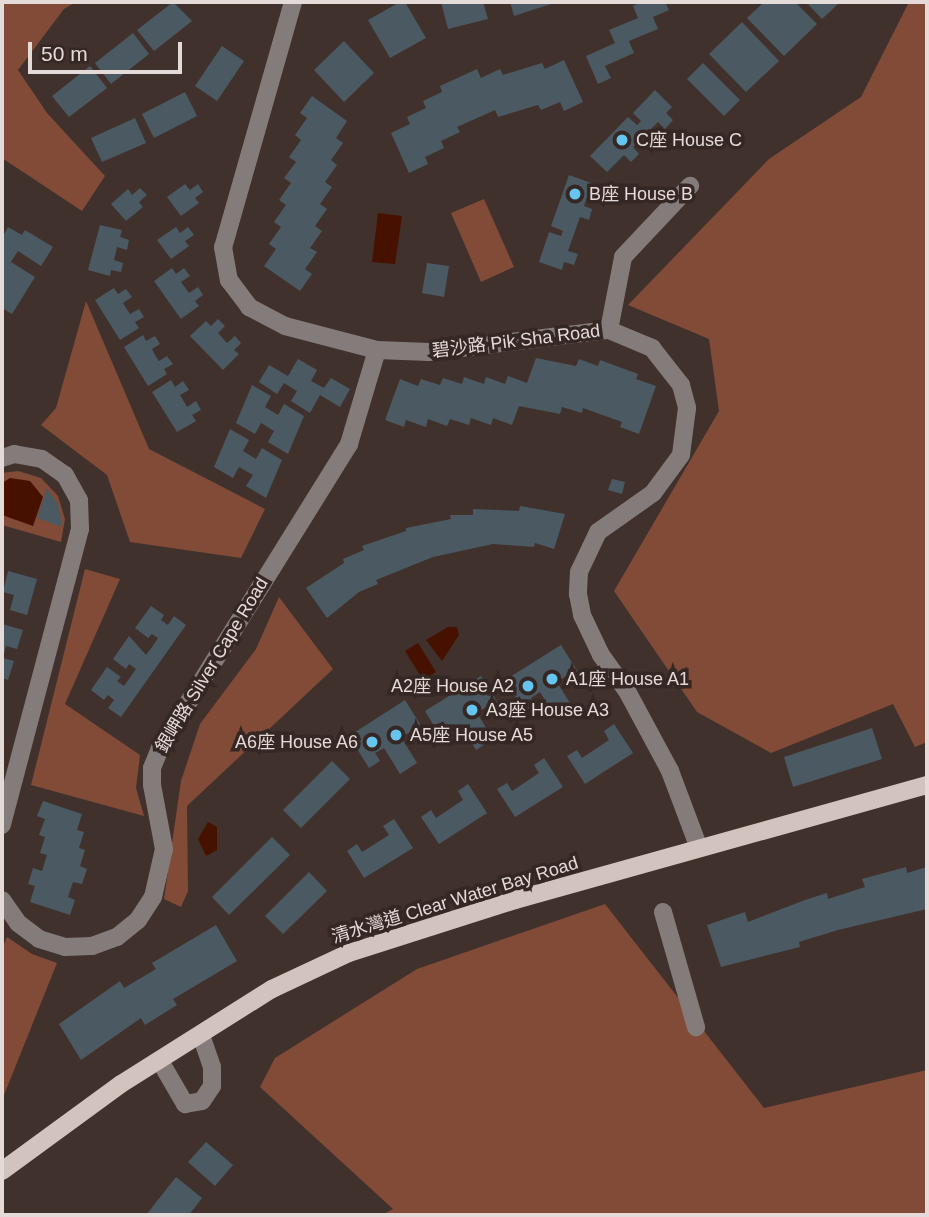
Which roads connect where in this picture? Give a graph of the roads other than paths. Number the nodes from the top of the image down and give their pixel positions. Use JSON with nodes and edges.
{"nodes":[{"id":1,"x":293,"y":2,"type":"edge"},
{"id":2,"x":690,"y":186,"type":"dead end"},
{"id":3,"x":609,"y":330,"type":"junction"},
{"id":4,"x":377,"y":350,"type":"junction"},
{"id":5,"x":2,"y":458,"type":"edge"},
{"id":6,"x":927,"y":785,"type":"edge"},
{"id":7,"x":2,"y":825,"type":"edge"},
{"id":8,"x":699,"y":848,"type":"junction"},
{"id":9,"x":2,"y":900,"type":"edge"},
{"id":10,"x":663,"y":912,"type":"dead end"},
{"id":11,"x":696,"y":1027,"type":"dead end"},
{"id":12,"x":201,"y":1035,"type":"junction"},
{"id":13,"x":160,"y":1061,"type":"junction"},
{"id":14,"x":2,"y":1171,"type":"edge"}],
"edges":[{"from":1,"to":4,"type":"street","name":"碧沙路 Pik Sha Road"},
{"from":2,"to":3,"type":"street"},
{"from":3,"to":4,"type":"street","name":"碧沙路 Pik Sha Road"},
{"from":3,"to":8,"type":"street","name":"碧沙路 Pik Sha Road"},
{"from":4,"to":9,"type":"street","name":"銀岬路 Silver Cape Road"},
{"from":5,"to":7,"type":"street"},
{"from":6,"to":8,"type":"main road","name":"清水灣道 Clear Water Bay Road"},
{"from":8,"to":12,"type":"main road","name":"清水灣道 Clear Water Bay Road"},
{"from":10,"to":11,"type":"street"},
{"from":12,"to":13,"type":"main road","name":"清水灣道 Clear Water Bay Road"},
{"from":12,"to":13,"type":"street"},
{"from":13,"to":14,"type":"main road","name":"清水灣道 Clear Water Bay Road"}]}
